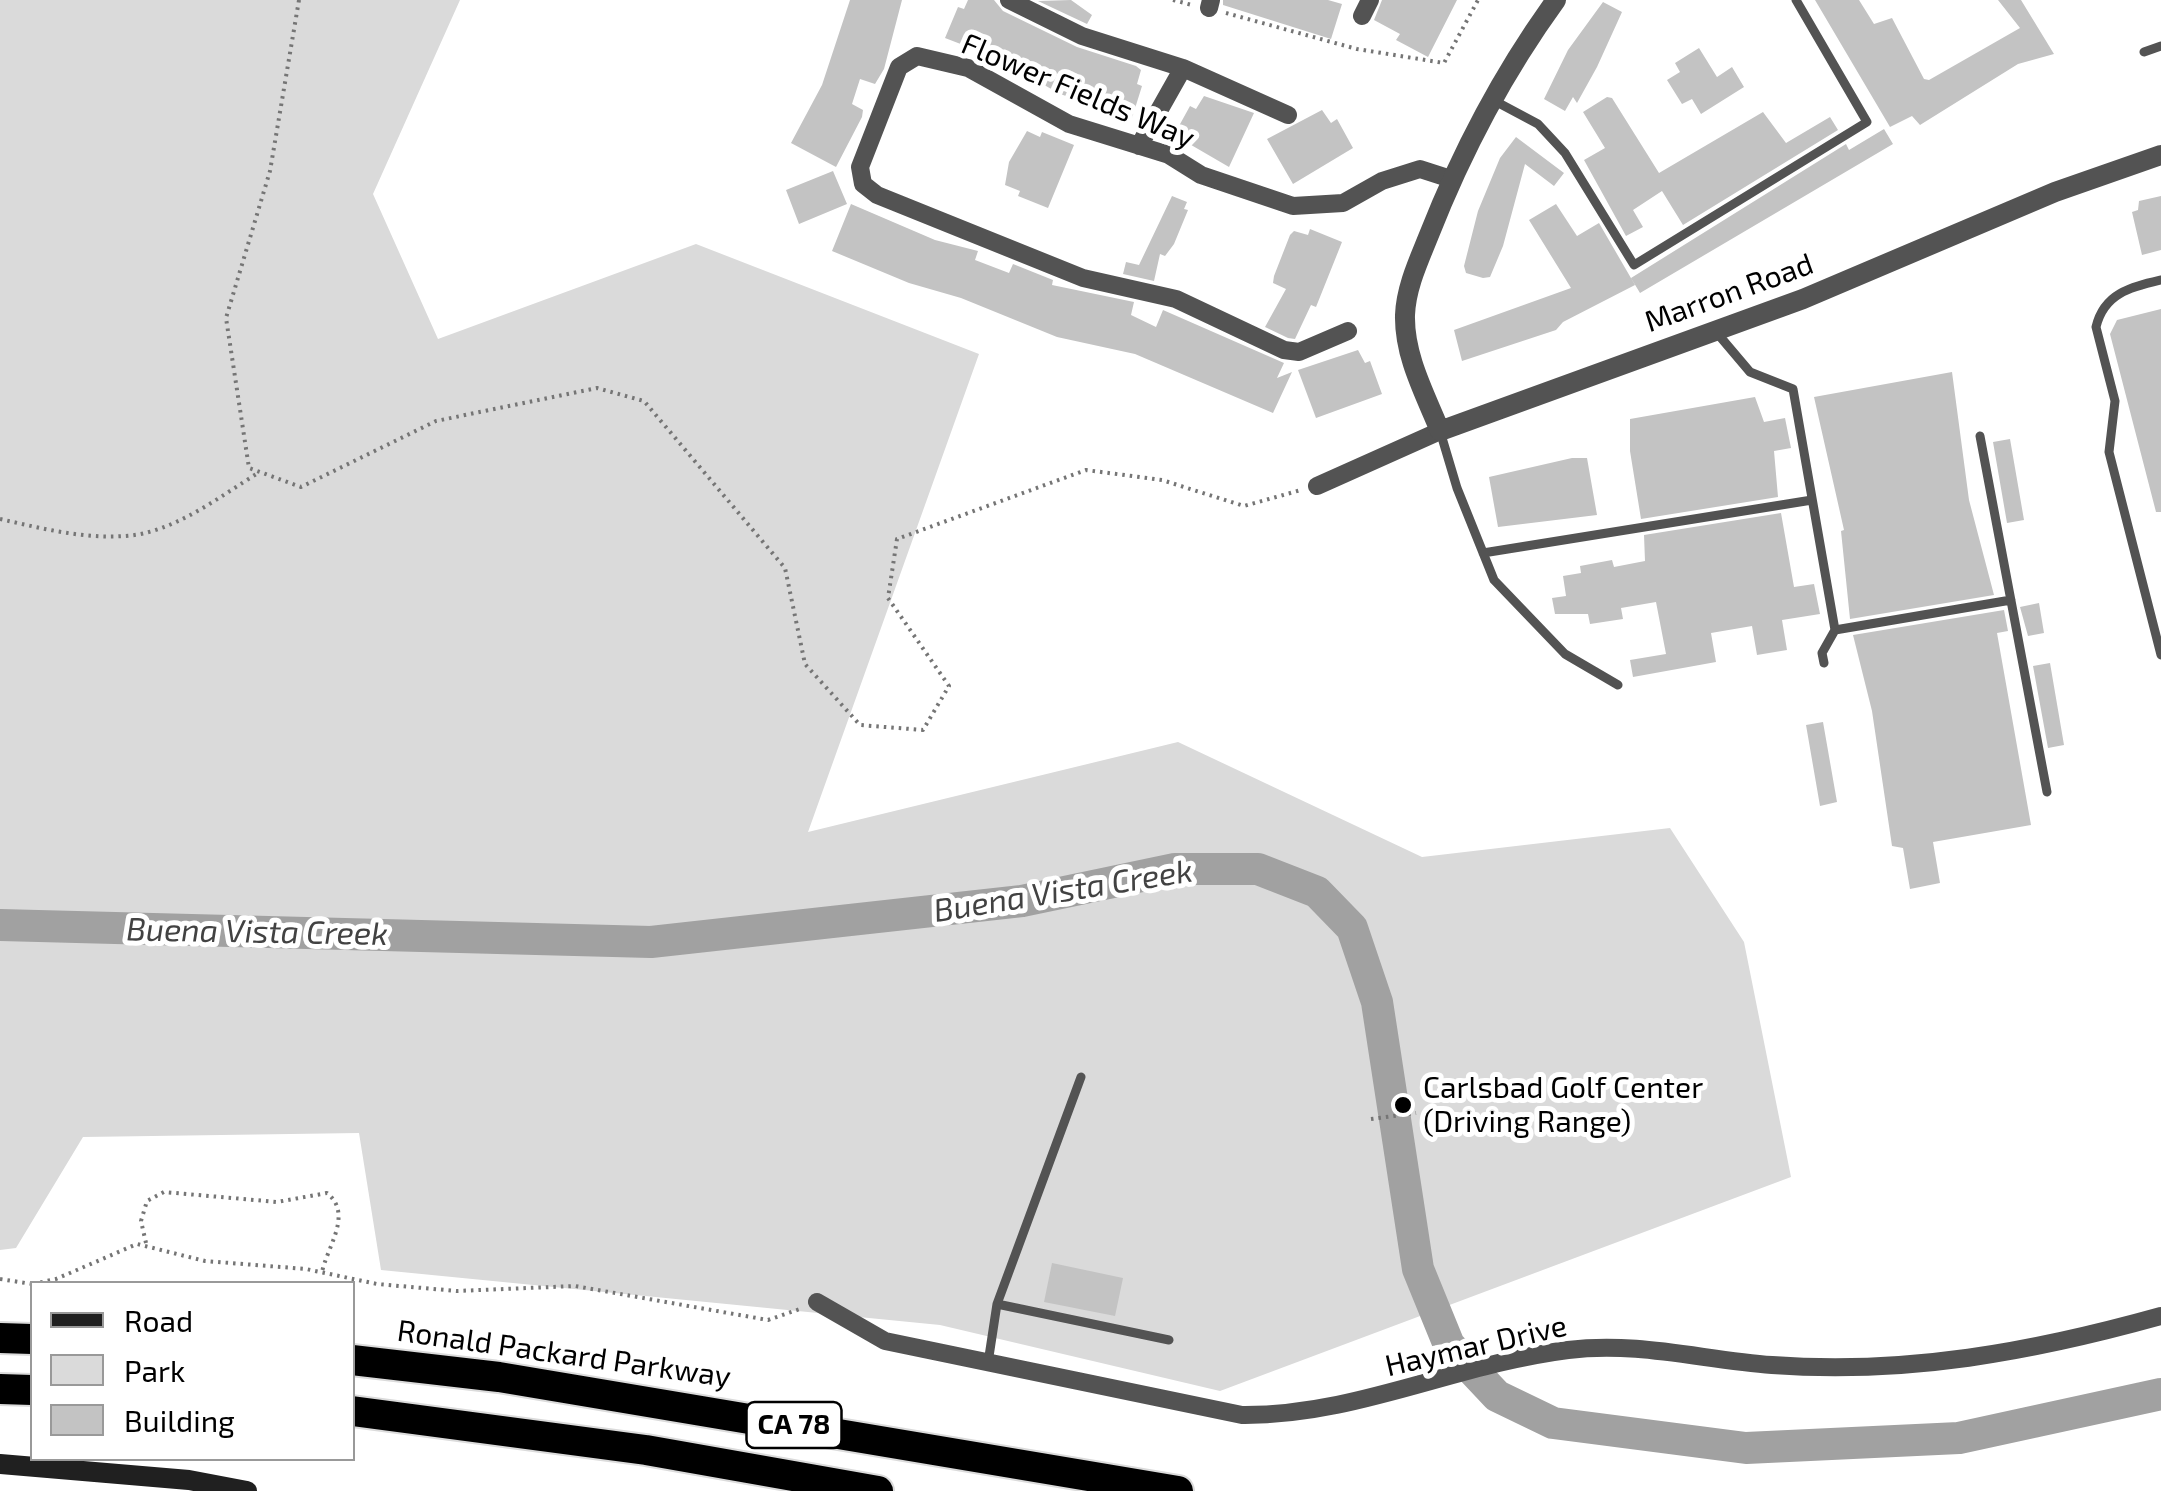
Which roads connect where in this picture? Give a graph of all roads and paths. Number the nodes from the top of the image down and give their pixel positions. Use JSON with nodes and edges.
{"nodes":[{"id":1,"x":299,"y":0,"type":"edge"},
{"id":2,"x":1009,"y":0,"type":"edge"},
{"id":3,"x":1478,"y":0,"type":"edge"},
{"id":4,"x":1556,"y":0,"type":"edge"},
{"id":5,"x":1796,"y":0,"type":"edge"},
{"id":6,"x":1210,"y":4,"type":"edge"},
{"id":7,"x":2161,"y":46,"type":"edge"},
{"id":8,"x":2144,"y":52,"type":"dead end"},
{"id":9,"x":1183,"y":68,"type":"junction"},
{"id":10,"x":1491,"y":99,"type":"junction"},
{"id":11,"x":1288,"y":115,"type":"dead end"},
{"id":12,"x":1139,"y":146,"type":"junction"},
{"id":13,"x":2161,"y":155,"type":"edge"},
{"id":14,"x":1451,"y":179,"type":"junction"},
{"id":15,"x":2161,"y":280,"type":"edge"},
{"id":16,"x":1348,"y":331,"type":"dead end"},
{"id":17,"x":1716,"y":331,"type":"junction"},
{"id":18,"x":1440,"y":431,"type":"junction"},
{"id":19,"x":1980,"y":436,"type":"dead end"},
{"id":20,"x":260,"y":472,"type":"junction"},
{"id":21,"x":1317,"y":486,"type":"joint"},
{"id":22,"x":1812,"y":500,"type":"junction"},
{"id":23,"x":0,"y":519,"type":"edge"},
{"id":24,"x":1483,"y":553,"type":"junction"},
{"id":25,"x":2010,"y":600,"type":"junction"},
{"id":26,"x":1835,"y":630,"type":"junction"},
{"id":27,"x":2161,"y":655,"type":"edge"},
{"id":28,"x":1824,"y":663,"type":"dead end"},
{"id":29,"x":1618,"y":685,"type":"dead end"},
{"id":30,"x":2047,"y":792,"type":"dead end"},
{"id":31,"x":1082,"y":1077,"type":"dead end"},
{"id":32,"x":1416,"y":1113,"type":"dead end"},
{"id":33,"x":1371,"y":1119,"type":"dead end"},
{"id":34,"x":146,"y":1245,"type":"junction"},
{"id":35,"x":322,"y":1272,"type":"junction"},
{"id":36,"x":0,"y":1279,"type":"edge"},
{"id":37,"x":47,"y":1281,"type":"edge"},
{"id":38,"x":30,"y":1284,"type":"edge"},
{"id":39,"x":817,"y":1302,"type":"joint"},
{"id":40,"x":997,"y":1304,"type":"junction"},
{"id":41,"x":2161,"y":1316,"type":"edge"},
{"id":42,"x":0,"y":1338,"type":"edge"},
{"id":43,"x":30,"y":1339,"type":"edge"},
{"id":44,"x":1169,"y":1340,"type":"dead end"},
{"id":45,"x":355,"y":1360,"type":"edge"},
{"id":46,"x":988,"y":1363,"type":"junction"},
{"id":47,"x":0,"y":1390,"type":"edge"},
{"id":48,"x":30,"y":1390,"type":"edge"},
{"id":49,"x":355,"y":1411,"type":"edge"},
{"id":50,"x":0,"y":1464,"type":"edge"},
{"id":51,"x":188,"y":1486,"type":"edge"},
{"id":52,"x":247,"y":1491,"type":"edge"},
{"id":53,"x":878,"y":1491,"type":"edge"},
{"id":54,"x":1178,"y":1491,"type":"edge"}],
"edges":[{"from":1,"to":20,"type":"path"},
{"from":2,"to":9,"type":"street"},
{"from":3,"to":6,"type":"path"},
{"from":4,"to":10,"type":"street"},
{"from":5,"to":10,"type":"lane"},
{"from":7,"to":8,"type":"lane"},
{"from":9,"to":11,"type":"street"},
{"from":9,"to":12,"type":"street"},
{"from":10,"to":14,"type":"street"},
{"from":12,"to":14,"type":"street","name":"Flower Fields Way"},
{"from":12,"to":16,"type":"street","name":"Flower Fields Way"},
{"from":13,"to":17,"type":"street","name":"Marron Road"},
{"from":14,"to":18,"type":"street"},
{"from":15,"to":27,"type":"lane"},
{"from":17,"to":18,"type":"street","name":"Marron Road"},
{"from":17,"to":22,"type":"lane"},
{"from":18,"to":21,"type":"street","name":"Marron Road"},
{"from":18,"to":24,"type":"lane"},
{"from":19,"to":25,"type":"lane"},
{"from":20,"to":21,"type":"path"},
{"from":20,"to":23,"type":"path"},
{"from":22,"to":24,"type":"lane"},
{"from":22,"to":26,"type":"lane"},
{"from":24,"to":29,"type":"lane"},
{"from":25,"to":26,"type":"lane"},
{"from":25,"to":30,"type":"lane"},
{"from":26,"to":28,"type":"lane"},
{"from":31,"to":40,"type":"lane"},
{"from":32,"to":33,"type":"path"},
{"from":34,"to":35,"type":"path"},
{"from":34,"to":35,"type":"path"},
{"from":34,"to":37,"type":"path"},
{"from":35,"to":39,"type":"path"},
{"from":36,"to":38,"type":"path"},
{"from":39,"to":46,"type":"street","name":"Haymar Drive"},
{"from":40,"to":44,"type":"lane"},
{"from":40,"to":46,"type":"lane"},
{"from":41,"to":46,"type":"street","name":"Haymar Drive"},
{"from":42,"to":43,"type":"highway"},
{"from":45,"to":54,"type":"highway","name":"Ronald Packard Parkway","number":"CA 78"},
{"from":47,"to":48,"type":"highway"},
{"from":49,"to":53,"type":"highway","number":"CA 78"},
{"from":50,"to":51,"type":"main road"},
{"from":51,"to":52,"type":"main road"}]}
